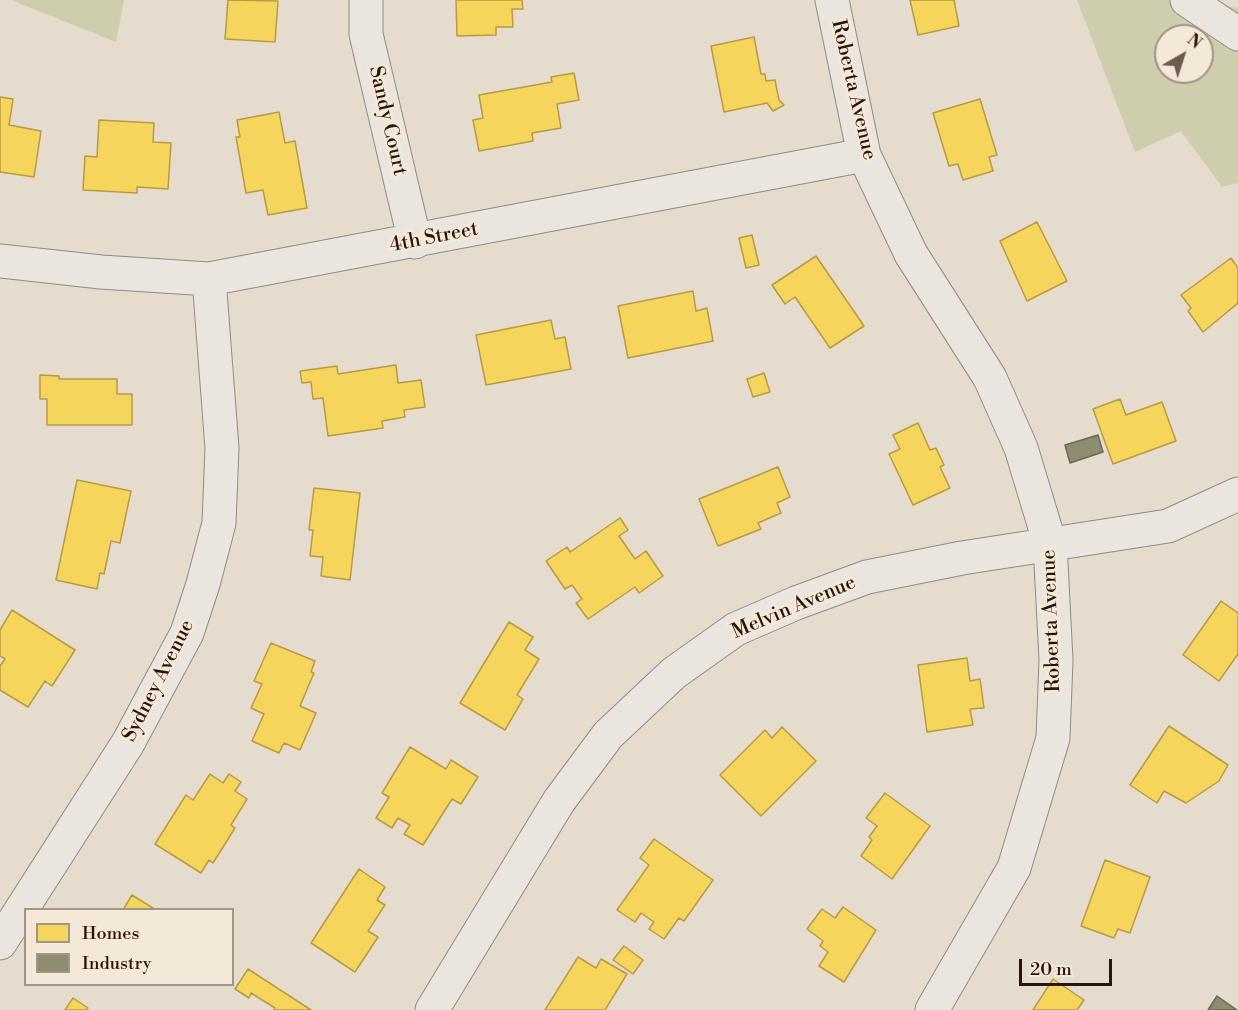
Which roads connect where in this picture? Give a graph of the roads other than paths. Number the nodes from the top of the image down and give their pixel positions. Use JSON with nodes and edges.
{"nodes":[{"id":1,"x":366,"y":0,"type":"edge"},
{"id":2,"x":832,"y":0,"type":"edge"},
{"id":3,"x":1187,"y":0,"type":"edge"},
{"id":4,"x":1238,"y":34,"type":"edge"},
{"id":5,"x":864,"y":155,"type":"junction"},
{"id":6,"x":415,"y":242,"type":"junction"},
{"id":7,"x":0,"y":261,"type":"edge"},
{"id":8,"x":209,"y":279,"type":"junction"},
{"id":9,"x":1238,"y":494,"type":"edge"},
{"id":10,"x":1050,"y":544,"type":"junction"},
{"id":11,"x":0,"y":943,"type":"edge"},
{"id":12,"x":432,"y":1010,"type":"edge"},
{"id":13,"x":932,"y":1010,"type":"edge"}],
"edges":[{"from":1,"to":6,"type":"street","name":"Sandy Court"},
{"from":2,"to":5,"type":"street","name":"Roberta Avenue"},
{"from":3,"to":4,"type":"street"},
{"from":5,"to":6,"type":"street","name":"4th Street"},
{"from":5,"to":10,"type":"street","name":"Roberta Avenue"},
{"from":6,"to":8,"type":"street","name":"4th Street"},
{"from":7,"to":8,"type":"street","name":"4th Street"},
{"from":8,"to":11,"type":"street","name":"Sydney Avenue"},
{"from":9,"to":10,"type":"street","name":"Melvin Avenue"},
{"from":10,"to":12,"type":"street","name":"Melvin Avenue"},
{"from":10,"to":13,"type":"street","name":"Roberta Avenue"}]}
